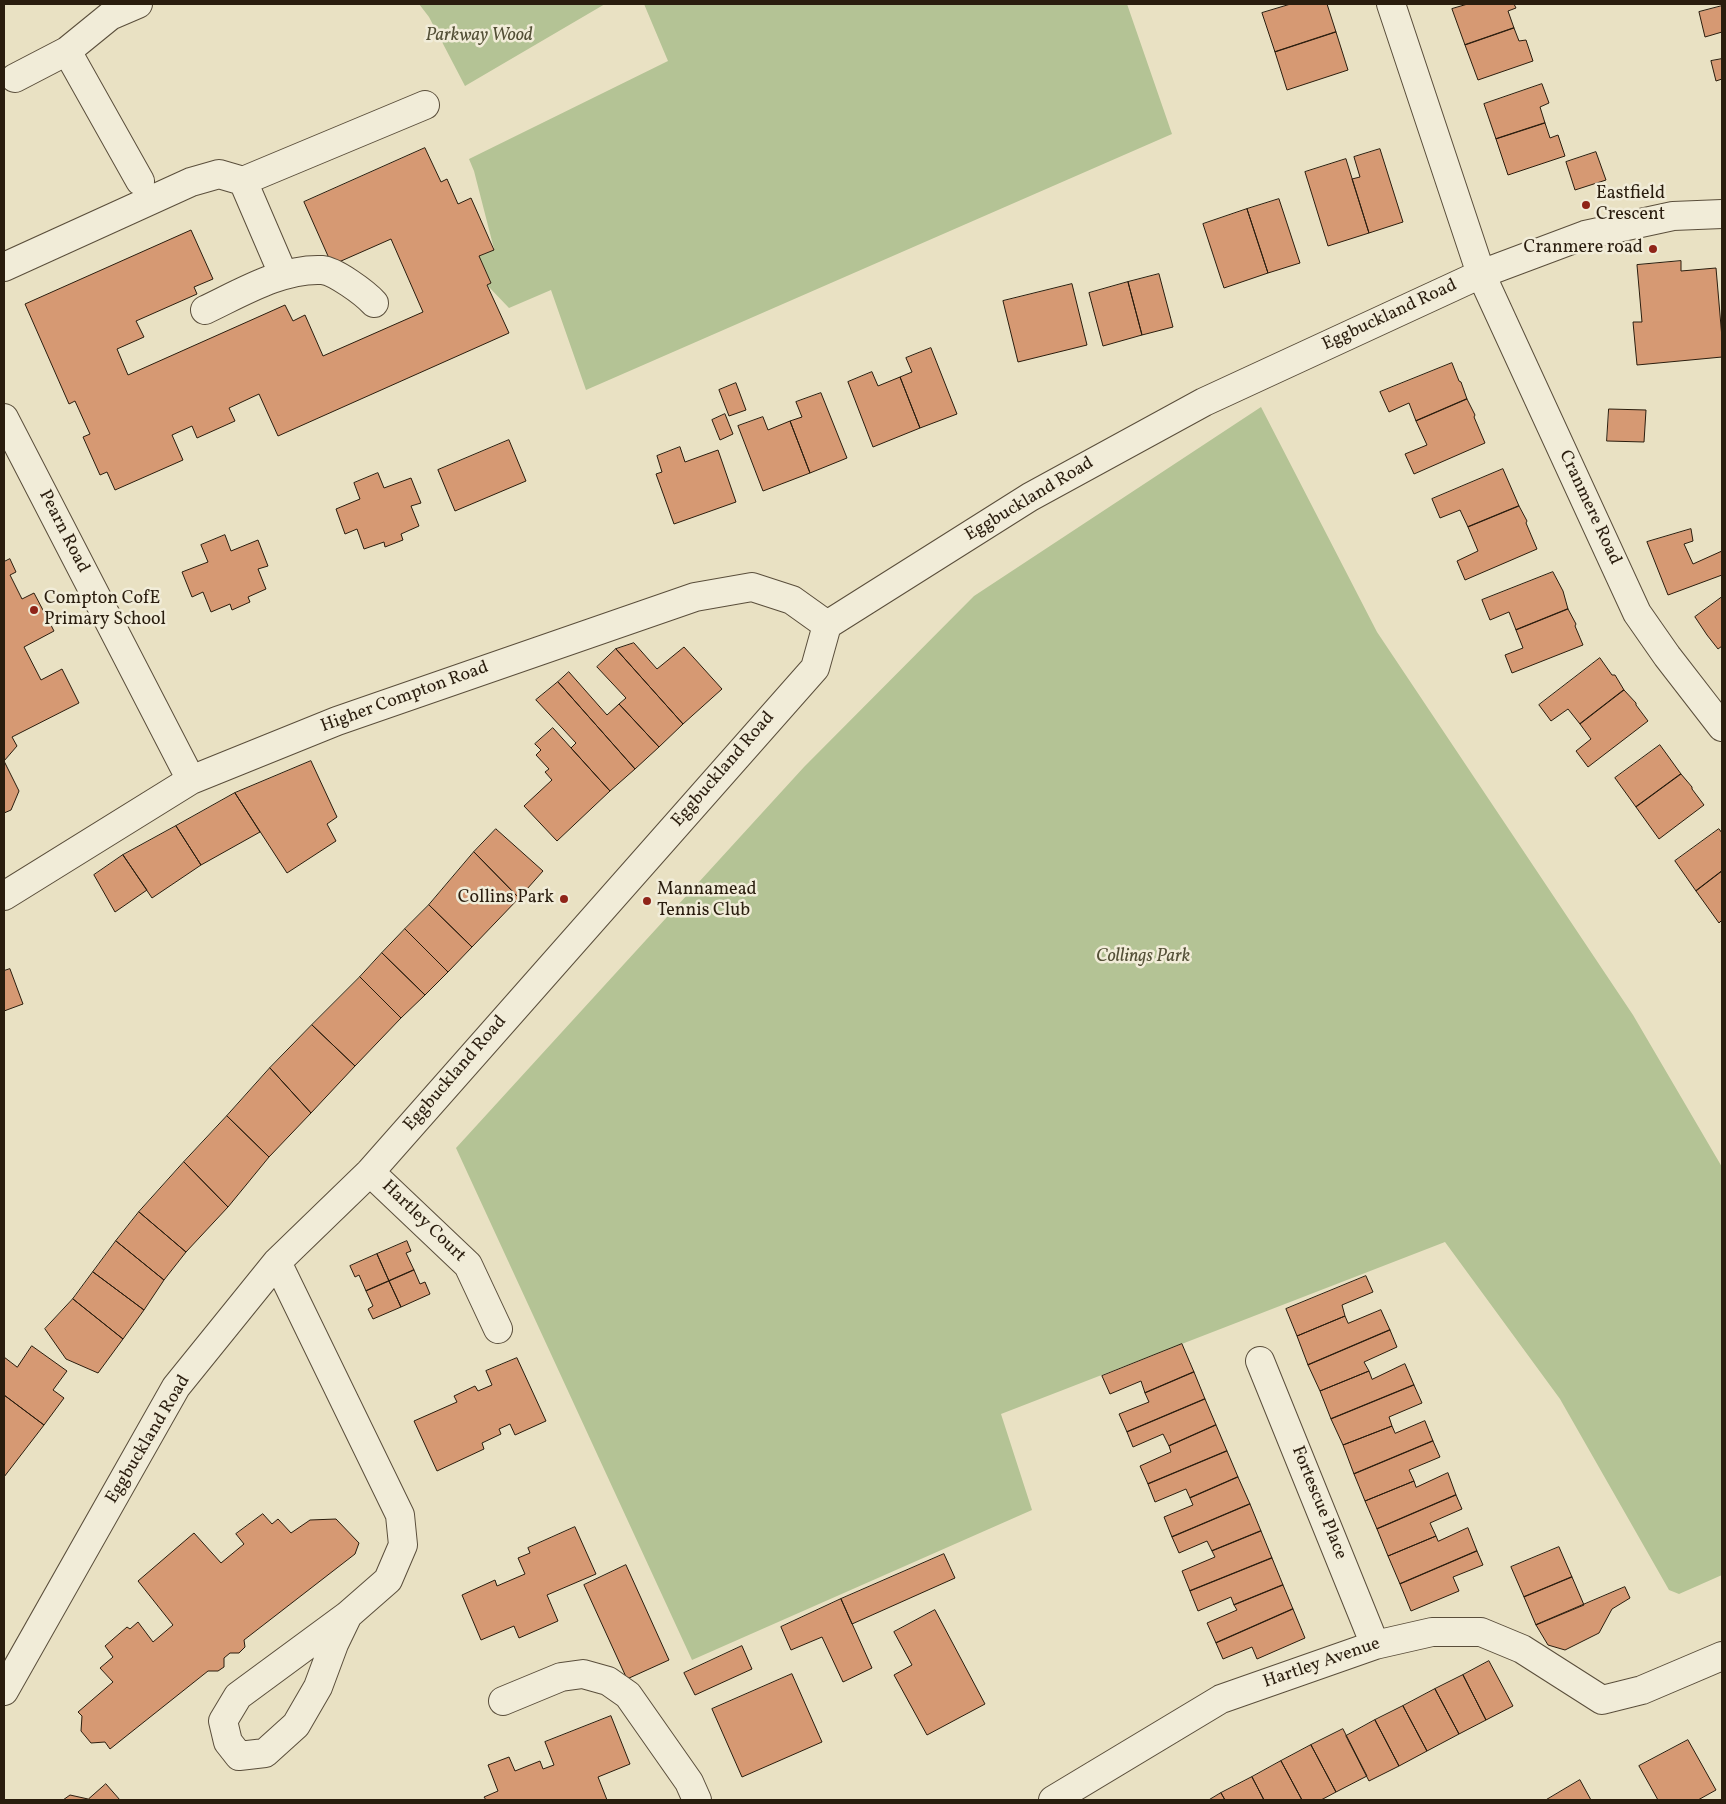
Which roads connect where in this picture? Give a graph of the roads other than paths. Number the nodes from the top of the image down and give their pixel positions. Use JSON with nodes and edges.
{"nodes":[{"id":1,"x":138,"y":4,"type":"edge"},
{"id":2,"x":1391,"y":4,"type":"edge"},
{"id":3,"x":106,"y":10,"type":"edge"},
{"id":4,"x":67,"y":51,"type":"junction"},
{"id":5,"x":15,"y":78,"type":"dead end"},
{"id":6,"x":425,"y":105,"type":"dead end"},
{"id":7,"x":140,"y":181,"type":"dead end"},
{"id":8,"x":243,"y":181,"type":"junction"},
{"id":9,"x":1722,"y":214,"type":"edge"},
{"id":10,"x":4,"y":267,"type":"edge"},
{"id":11,"x":283,"y":274,"type":"junction"},
{"id":12,"x":1481,"y":274,"type":"junction"},
{"id":13,"x":374,"y":303,"type":"dead end"},
{"id":14,"x":205,"y":310,"type":"dead end"},
{"id":15,"x":4,"y":418,"type":"edge"},
{"id":16,"x":827,"y":625,"type":"junction"},
{"id":17,"x":1722,"y":727,"type":"edge"},
{"id":18,"x":192,"y":780,"type":"junction"},
{"id":19,"x":4,"y":896,"type":"edge"},
{"id":20,"x":370,"y":1172,"type":"junction"},
{"id":21,"x":277,"y":1262,"type":"junction"},
{"id":22,"x":498,"y":1329,"type":"dead end"},
{"id":23,"x":1260,"y":1361,"type":"dead end"},
{"id":24,"x":348,"y":1615,"type":"junction"},
{"id":25,"x":1375,"y":1645,"type":"junction"},
{"id":26,"x":1722,"y":1656,"type":"edge"},
{"id":27,"x":4,"y":1691,"type":"edge"},
{"id":28,"x":503,"y":1701,"type":"dead end"},
{"id":29,"x":697,"y":1800,"type":"edge"},
{"id":30,"x":1053,"y":1800,"type":"edge"}],
"edges":[{"from":1,"to":3,"type":"street"},
{"from":2,"to":12,"type":"street"},
{"from":3,"to":4,"type":"street"},
{"from":4,"to":5,"type":"street"},
{"from":4,"to":7,"type":"street"},
{"from":6,"to":8,"type":"street"},
{"from":8,"to":10,"type":"street"},
{"from":8,"to":11,"type":"street"},
{"from":9,"to":12,"type":"street","name":"Eggbuckland Road"},
{"from":11,"to":13,"type":"street"},
{"from":11,"to":14,"type":"street"},
{"from":12,"to":16,"type":"street","name":"Eggbuckland Road"},
{"from":12,"to":17,"type":"street","name":"Cranmere Road"},
{"from":15,"to":18,"type":"street","name":"Pearn Road"},
{"from":16,"to":18,"type":"street","name":"Higher Compton Road"},
{"from":16,"to":20,"type":"street","name":"Eggbuckland Road"},
{"from":18,"to":19,"type":"street","name":"Higher Compton Road"},
{"from":20,"to":21,"type":"street","name":"Eggbuckland Road"},
{"from":20,"to":22,"type":"street","name":"Hartley Court"},
{"from":21,"to":24,"type":"street"},
{"from":21,"to":27,"type":"street","name":"Eggbuckland Road"},
{"from":23,"to":25,"type":"street","name":"Fortescue Place"},
{"from":24,"to":24,"type":"street"},
{"from":25,"to":26,"type":"street","name":"Hartley Avenue"},
{"from":25,"to":30,"type":"street","name":"Hartley Avenue"},
{"from":28,"to":29,"type":"street"}]}
